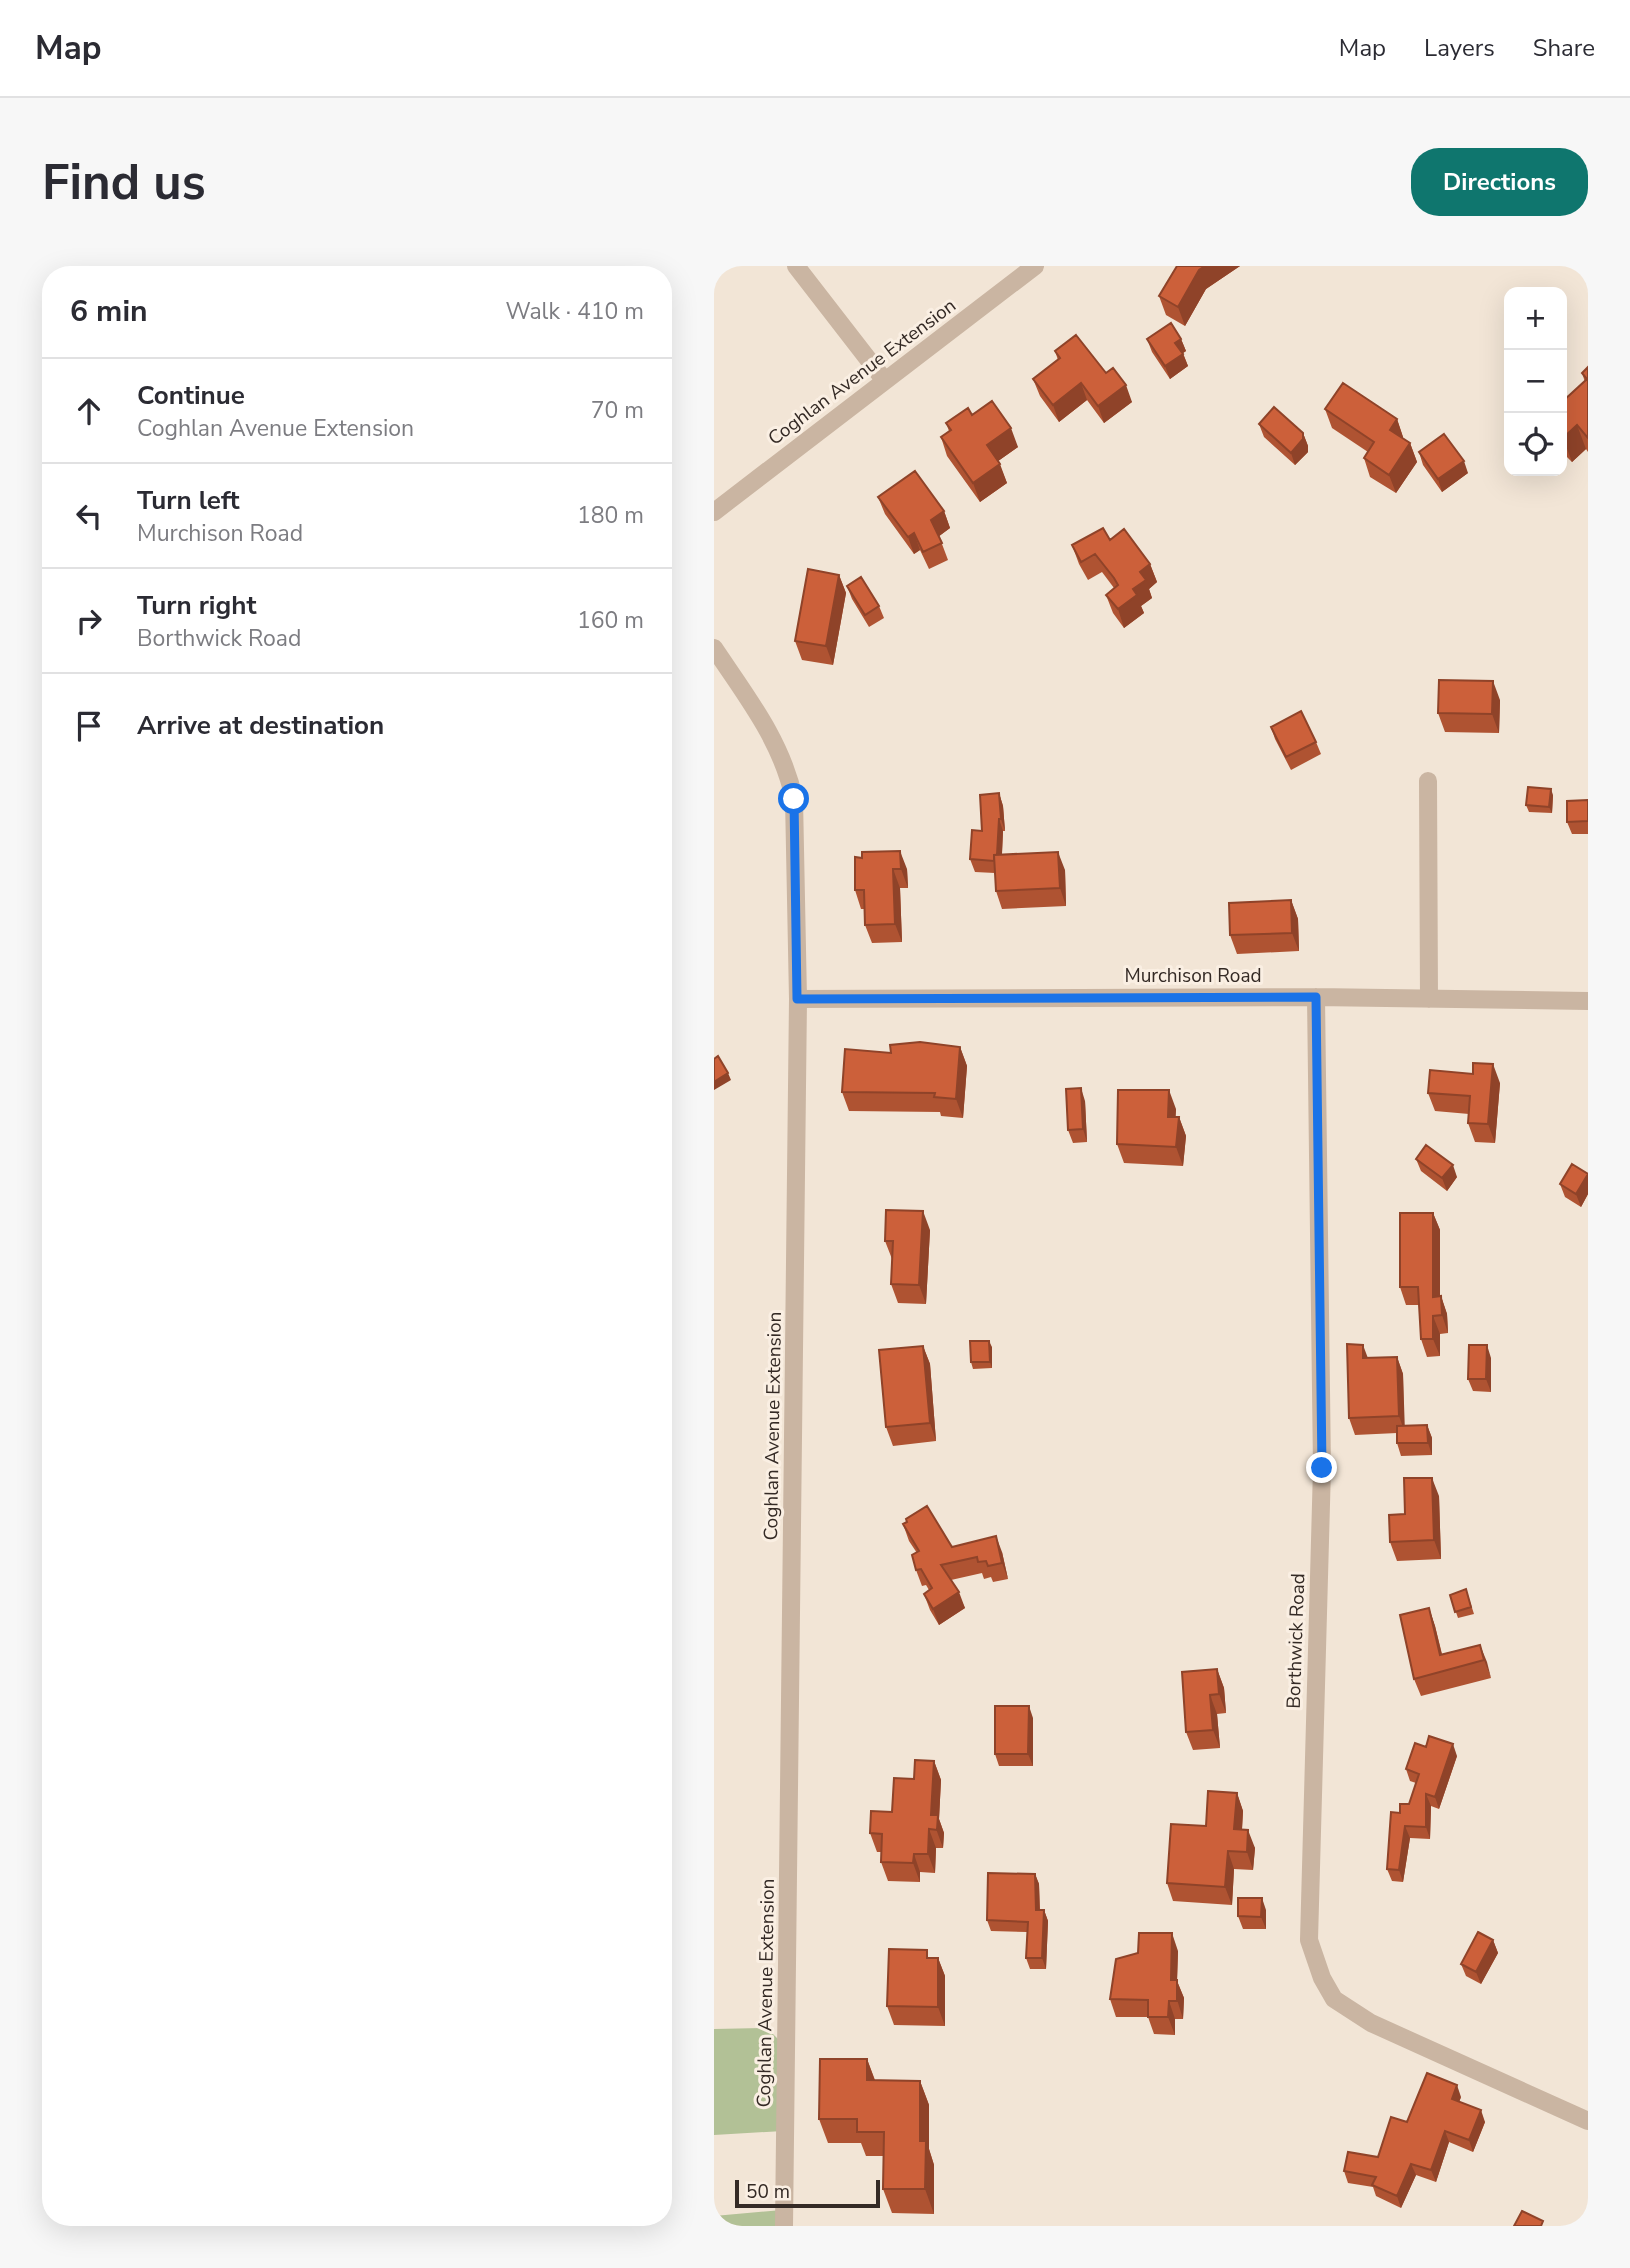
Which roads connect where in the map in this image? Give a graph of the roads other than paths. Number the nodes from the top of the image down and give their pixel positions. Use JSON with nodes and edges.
{"nodes":[{"id":1,"x":796,"y":266,"type":"edge"},
{"id":2,"x":1035,"y":266,"type":"edge"},
{"id":3,"x":885,"y":381,"type":"junction"},
{"id":4,"x":714,"y":512,"type":"edge"},
{"id":5,"x":714,"y":648,"type":"edge"},
{"id":6,"x":1428,"y":781,"type":"dead end"},
{"id":7,"x":1316,"y":997,"type":"junction"},
{"id":8,"x":797,"y":999,"type":"junction"},
{"id":9,"x":1429,"y":999,"type":"junction"},
{"id":10,"x":1588,"y":1001,"type":"edge"},
{"id":11,"x":1588,"y":2121,"type":"edge"},
{"id":12,"x":784,"y":2226,"type":"edge"}],
"edges":[{"from":1,"to":3,"type":"street"},
{"from":2,"to":3,"type":"street","name":"Coghlan Avenue Extension"},
{"from":3,"to":4,"type":"street","name":"Coghlan Avenue Extension"},
{"from":5,"to":8,"type":"street","name":"Coghlan Avenue Extension"},
{"from":6,"to":9,"type":"street"},
{"from":7,"to":8,"type":"street","name":"Murchison Road"},
{"from":7,"to":9,"type":"street","name":"Murchison Road"},
{"from":7,"to":11,"type":"street","name":"Borthwick Road"},
{"from":8,"to":12,"type":"street","name":"Coghlan Avenue Extension"},
{"from":9,"to":10,"type":"street","name":"Murchison Road"}]}
